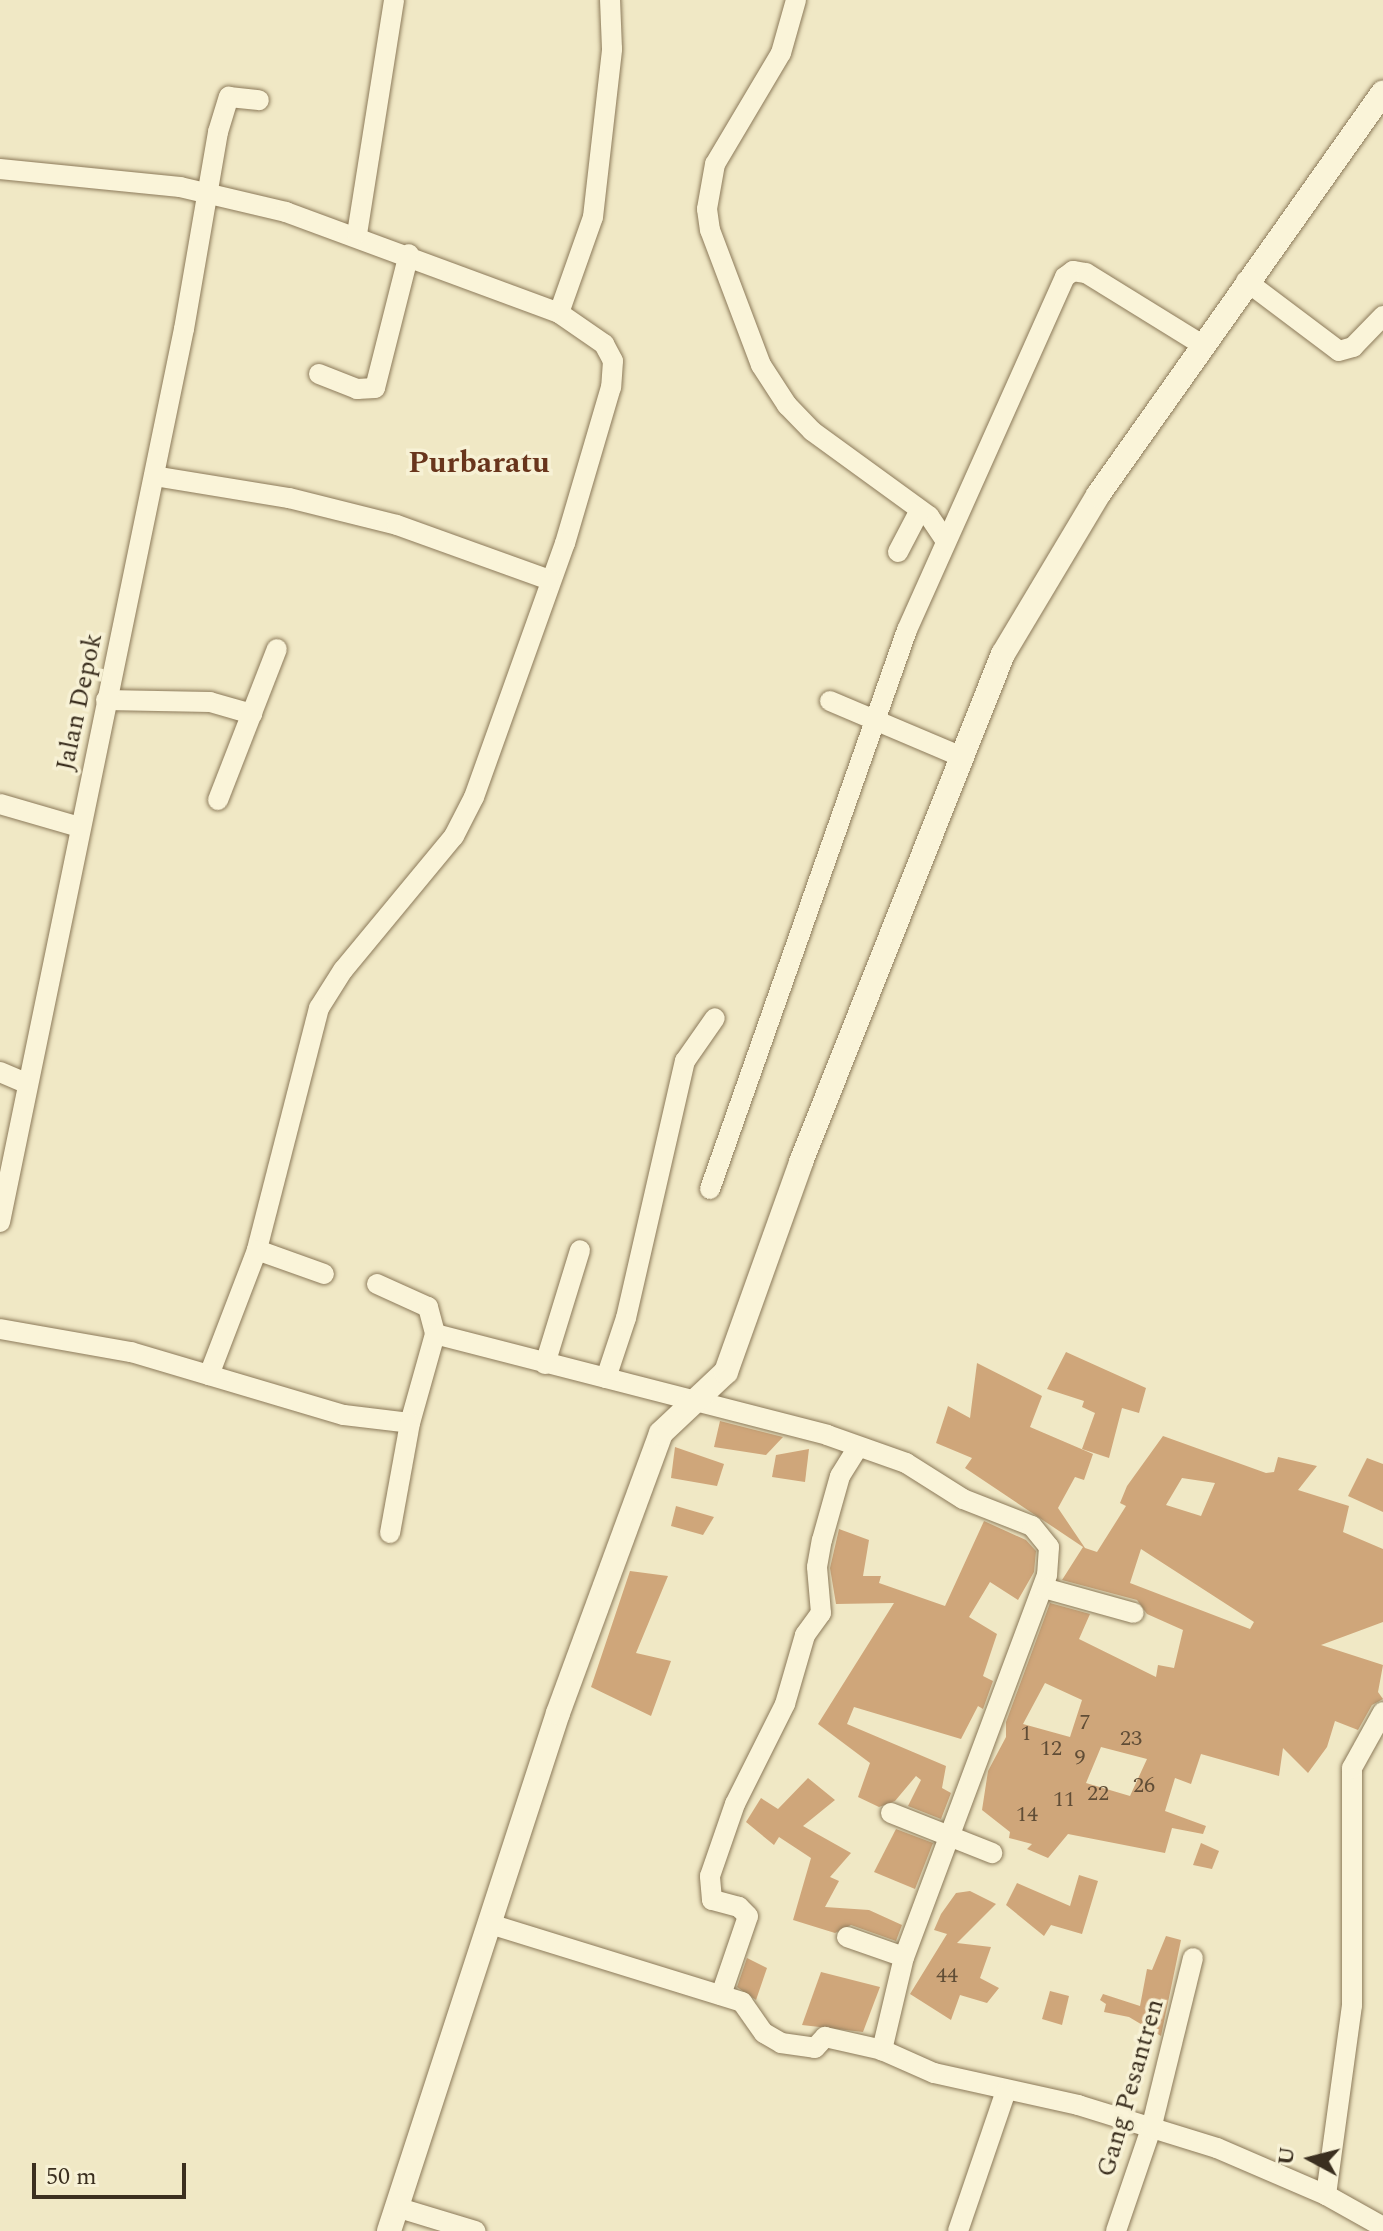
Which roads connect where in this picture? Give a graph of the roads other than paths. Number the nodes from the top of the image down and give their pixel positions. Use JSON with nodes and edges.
{"nodes":[{"id":1,"x":394,"y":0,"type":"edge"},
{"id":2,"x":610,"y":0,"type":"edge"},
{"id":3,"x":796,"y":0,"type":"edge"},
{"id":4,"x":1383,"y":93,"type":"edge"},
{"id":5,"x":259,"y":100,"type":"dead end"},
{"id":6,"x":0,"y":169,"type":"edge"},
{"id":7,"x":208,"y":193,"type":"junction"},
{"id":8,"x":357,"y":234,"type":"junction"},
{"id":9,"x":409,"y":254,"type":"junction"},
{"id":10,"x":1246,"y":281,"type":"junction"},
{"id":11,"x":559,"y":313,"type":"junction"},
{"id":12,"x":1383,"y":316,"type":"edge"},
{"id":13,"x":1201,"y":344,"type":"junction"},
{"id":14,"x":319,"y":374,"type":"dead end"},
{"id":15,"x":154,"y":476,"type":"junction"},
{"id":16,"x":917,"y":516,"type":"junction"},
{"id":17,"x":945,"y":540,"type":"junction"},
{"id":18,"x":898,"y":552,"type":"dead end"},
{"id":19,"x":550,"y":580,"type":"junction"},
{"id":20,"x":277,"y":649,"type":"dead end"},
{"id":21,"x":106,"y":700,"type":"junction"},
{"id":22,"x":830,"y":701,"type":"dead end"},
{"id":23,"x":252,"y":714,"type":"junction"},
{"id":24,"x":869,"y":718,"type":"junction"},
{"id":25,"x":962,"y":757,"type":"junction"},
{"id":26,"x":218,"y":800,"type":"dead end"},
{"id":27,"x":0,"y":804,"type":"edge"},
{"id":28,"x":79,"y":827,"type":"junction"},
{"id":29,"x":715,"y":1018,"type":"dead end"},
{"id":30,"x":0,"y":1072,"type":"edge"},
{"id":31,"x":26,"y":1083,"type":"junction"},
{"id":32,"x":710,"y":1189,"type":"dead end"},
{"id":33,"x":0,"y":1222,"type":"edge"},
{"id":34,"x":257,"y":1250,"type":"junction"},
{"id":35,"x":580,"y":1250,"type":"dead end"},
{"id":36,"x":324,"y":1274,"type":"dead end"},
{"id":37,"x":377,"y":1284,"type":"dead end"},
{"id":38,"x":0,"y":1329,"type":"edge"},
{"id":39,"x":435,"y":1334,"type":"junction"},
{"id":40,"x":545,"y":1364,"type":"junction"},
{"id":41,"x":209,"y":1375,"type":"junction"},
{"id":42,"x":606,"y":1378,"type":"junction"},
{"id":43,"x":697,"y":1403,"type":"junction"},
{"id":44,"x":410,"y":1423,"type":"junction"},
{"id":45,"x":858,"y":1447,"type":"junction"},
{"id":46,"x":390,"y":1533,"type":"dead end"},
{"id":47,"x":1044,"y":1588,"type":"junction"},
{"id":48,"x":1134,"y":1613,"type":"dead end"},
{"id":49,"x":1383,"y":1712,"type":"edge"},
{"id":50,"x":891,"y":1813,"type":"dead end"},
{"id":51,"x":948,"y":1835,"type":"junction"},
{"id":52,"x":992,"y":1853,"type":"dead end"},
{"id":53,"x":490,"y":1924,"type":"junction"},
{"id":54,"x":847,"y":1937,"type":"dead end"},
{"id":55,"x":904,"y":1957,"type":"junction"},
{"id":56,"x":1193,"y":1958,"type":"dead end"},
{"id":57,"x":721,"y":1995,"type":"junction"},
{"id":58,"x":882,"y":2050,"type":"junction"},
{"id":59,"x":1006,"y":2091,"type":"junction"},
{"id":60,"x":1151,"y":2129,"type":"junction"},
{"id":61,"x":1326,"y":2195,"type":"junction"},
{"id":62,"x":396,"y":2207,"type":"junction"},
{"id":63,"x":1383,"y":2227,"type":"edge"},
{"id":64,"x":389,"y":2231,"type":"edge"},
{"id":65,"x":475,"y":2231,"type":"edge"},
{"id":66,"x":958,"y":2231,"type":"edge"},
{"id":67,"x":1116,"y":2231,"type":"edge"}],
"edges":[{"from":1,"to":8,"type":"street"},
{"from":2,"to":11,"type":"street"},
{"from":3,"to":16,"type":"street"},
{"from":4,"to":10,"type":"street"},
{"from":5,"to":7,"type":"street","name":"Jalan Depok"},
{"from":6,"to":7,"type":"street"},
{"from":7,"to":8,"type":"street"},
{"from":7,"to":15,"type":"street","name":"Jalan Depok"},
{"from":8,"to":9,"type":"street"},
{"from":9,"to":11,"type":"street"},
{"from":9,"to":14,"type":"street"},
{"from":10,"to":12,"type":"street"},
{"from":10,"to":13,"type":"street"},
{"from":11,"to":19,"type":"street"},
{"from":13,"to":17,"type":"street"},
{"from":13,"to":25,"type":"street"},
{"from":15,"to":19,"type":"street"},
{"from":15,"to":21,"type":"street","name":"Jalan Depok"},
{"from":16,"to":17,"type":"street"},
{"from":16,"to":18,"type":"street"},
{"from":17,"to":24,"type":"street"},
{"from":19,"to":34,"type":"street"},
{"from":20,"to":23,"type":"street"},
{"from":21,"to":23,"type":"street"},
{"from":21,"to":28,"type":"street","name":"Jalan Depok"},
{"from":22,"to":24,"type":"street"},
{"from":23,"to":26,"type":"street"},
{"from":24,"to":25,"type":"street"},
{"from":24,"to":32,"type":"street"},
{"from":25,"to":43,"type":"street"},
{"from":27,"to":28,"type":"street"},
{"from":28,"to":31,"type":"street","name":"Jalan Depok"},
{"from":29,"to":42,"type":"street"},
{"from":30,"to":31,"type":"street"},
{"from":31,"to":33,"type":"street","name":"Jalan Depok"},
{"from":34,"to":36,"type":"street"},
{"from":34,"to":41,"type":"street"},
{"from":35,"to":40,"type":"street"},
{"from":37,"to":39,"type":"street"},
{"from":38,"to":41,"type":"street"},
{"from":39,"to":40,"type":"street"},
{"from":39,"to":44,"type":"street"},
{"from":40,"to":42,"type":"street"},
{"from":41,"to":44,"type":"street"},
{"from":42,"to":43,"type":"street"},
{"from":43,"to":45,"type":"street"},
{"from":43,"to":53,"type":"street"},
{"from":44,"to":46,"type":"street"},
{"from":45,"to":47,"type":"street"},
{"from":45,"to":57,"type":"street"},
{"from":47,"to":48,"type":"street"},
{"from":47,"to":51,"type":"street"},
{"from":49,"to":61,"type":"street"},
{"from":50,"to":51,"type":"street"},
{"from":51,"to":52,"type":"street"},
{"from":51,"to":55,"type":"street"},
{"from":53,"to":57,"type":"street"},
{"from":53,"to":62,"type":"street"},
{"from":54,"to":55,"type":"street"},
{"from":55,"to":58,"type":"street"},
{"from":56,"to":60,"type":"street","name":"Gang Pesantren"},
{"from":57,"to":58,"type":"street"},
{"from":58,"to":59,"type":"street"},
{"from":59,"to":60,"type":"street"},
{"from":59,"to":66,"type":"street"},
{"from":60,"to":61,"type":"street"},
{"from":60,"to":67,"type":"street","name":"Gang Pesantren"},
{"from":61,"to":63,"type":"street"},
{"from":62,"to":64,"type":"street"},
{"from":62,"to":65,"type":"street"}]}
